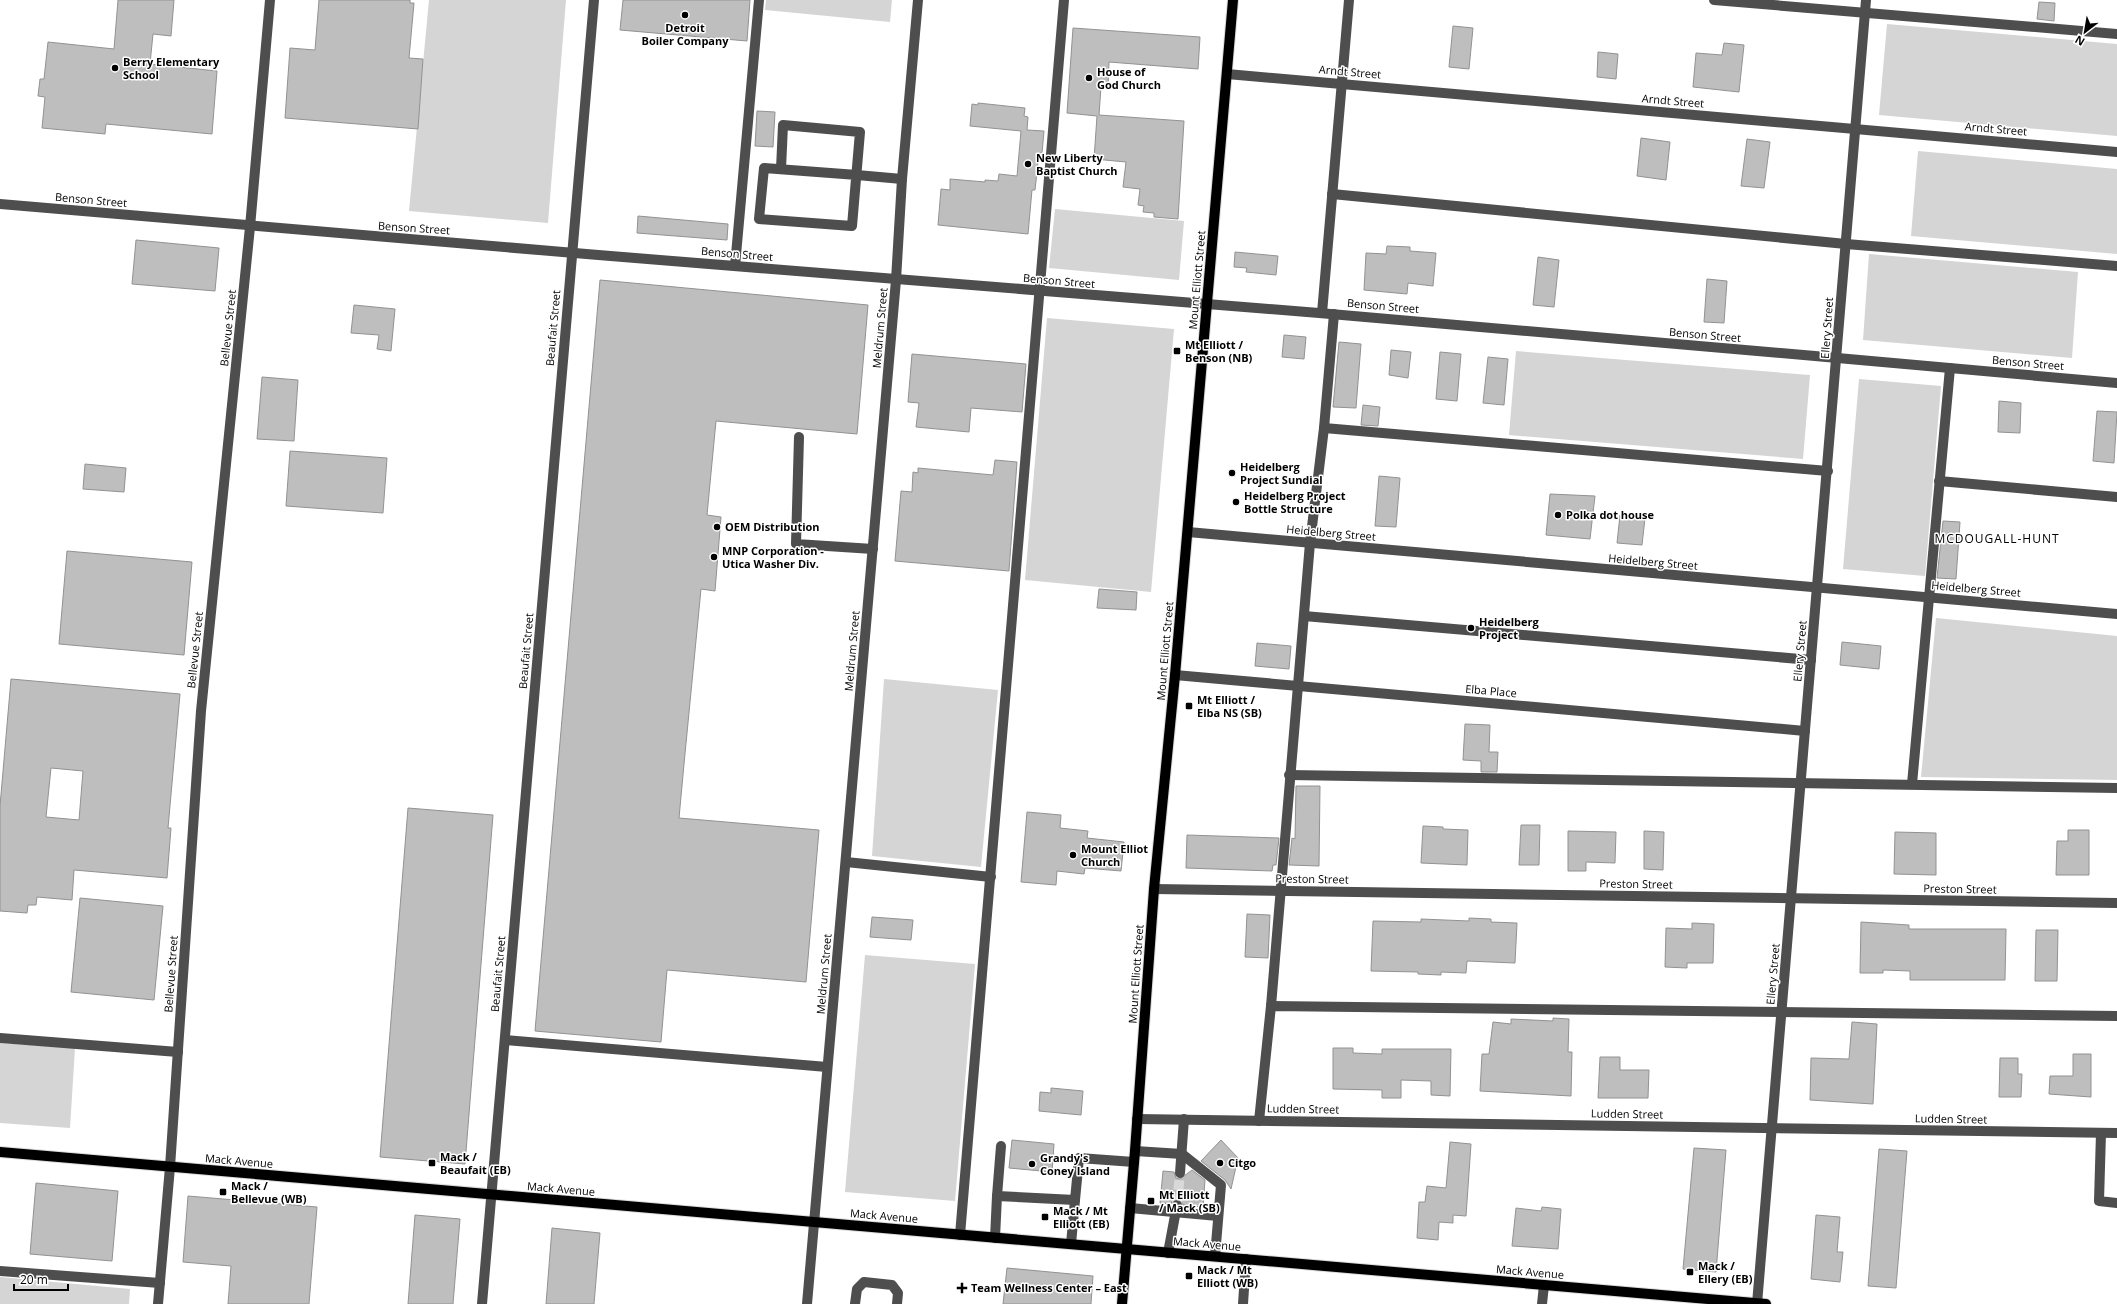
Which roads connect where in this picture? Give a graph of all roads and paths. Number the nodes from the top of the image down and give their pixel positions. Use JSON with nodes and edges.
{"nodes":[{"id":1,"x":270,"y":0,"type":"edge"},
{"id":2,"x":594,"y":0,"type":"edge"},
{"id":3,"x":759,"y":0,"type":"edge"},
{"id":4,"x":918,"y":0,"type":"edge"},
{"id":5,"x":1064,"y":0,"type":"edge"},
{"id":6,"x":1233,"y":0,"type":"edge"},
{"id":7,"x":1349,"y":0,"type":"edge"},
{"id":8,"x":1714,"y":0,"type":"edge"},
{"id":9,"x":1866,"y":0,"type":"edge"},
{"id":10,"x":1865,"y":13,"type":"junction"},
{"id":11,"x":2117,"y":34,"type":"edge"},
{"id":12,"x":1227,"y":74,"type":"junction"},
{"id":13,"x":1342,"y":84,"type":"junction"},
{"id":14,"x":1857,"y":129,"type":"junction"},
{"id":15,"x":2117,"y":152,"type":"edge"},
{"id":16,"x":781,"y":169,"type":"junction"},
{"id":17,"x":857,"y":175,"type":"junction"},
{"id":18,"x":902,"y":179,"type":"junction"},
{"id":19,"x":1332,"y":194,"type":"junction"},
{"id":20,"x":0,"y":204,"type":"edge"},
{"id":21,"x":250,"y":227,"type":"junction"},
{"id":22,"x":1846,"y":244,"type":"junction"},
{"id":23,"x":572,"y":252,"type":"junction"},
{"id":24,"x":736,"y":266,"type":"junction"},
{"id":25,"x":2117,"y":266,"type":"edge"},
{"id":26,"x":896,"y":280,"type":"junction"},
{"id":27,"x":1040,"y":292,"type":"junction"},
{"id":28,"x":1207,"y":305,"type":"junction"},
{"id":29,"x":1322,"y":313,"type":"junction"},
{"id":30,"x":1334,"y":314,"type":"junction"},
{"id":31,"x":1837,"y":358,"type":"junction"},
{"id":32,"x":1950,"y":368,"type":"junction"},
{"id":33,"x":2117,"y":383,"type":"edge"},
{"id":34,"x":1324,"y":428,"type":"junction"},
{"id":35,"x":799,"y":437,"type":"dead end"},
{"id":36,"x":1828,"y":471,"type":"junction"},
{"id":37,"x":1939,"y":481,"type":"junction"},
{"id":38,"x":2117,"y":498,"type":"edge"},
{"id":39,"x":1188,"y":532,"type":"junction"},
{"id":40,"x":1310,"y":543,"type":"junction"},
{"id":41,"x":873,"y":549,"type":"junction"},
{"id":42,"x":1818,"y":588,"type":"junction"},
{"id":43,"x":1929,"y":597,"type":"junction"},
{"id":44,"x":2117,"y":614,"type":"edge"},
{"id":45,"x":1304,"y":616,"type":"junction"},
{"id":46,"x":1811,"y":660,"type":"junction"},
{"id":47,"x":1175,"y":675,"type":"junction"},
{"id":48,"x":1298,"y":686,"type":"junction"},
{"id":49,"x":1805,"y":731,"type":"junction"},
{"id":50,"x":1289,"y":775,"type":"junction"},
{"id":51,"x":1801,"y":782,"type":"junction"},
{"id":52,"x":1912,"y":784,"type":"junction"},
{"id":53,"x":2117,"y":788,"type":"edge"},
{"id":54,"x":846,"y":862,"type":"junction"},
{"id":55,"x":990,"y":877,"type":"junction"},
{"id":56,"x":1154,"y":889,"type":"junction"},
{"id":57,"x":1282,"y":891,"type":"junction"},
{"id":58,"x":1791,"y":898,"type":"junction"},
{"id":59,"x":2117,"y":903,"type":"edge"},
{"id":60,"x":1271,"y":1006,"type":"junction"},
{"id":61,"x":1782,"y":1011,"type":"junction"},
{"id":62,"x":2117,"y":1016,"type":"edge"},
{"id":63,"x":0,"y":1038,"type":"edge"},
{"id":64,"x":505,"y":1040,"type":"junction"},
{"id":65,"x":178,"y":1052,"type":"junction"},
{"id":66,"x":827,"y":1067,"type":"junction"},
{"id":67,"x":1138,"y":1119,"type":"junction"},
{"id":68,"x":1184,"y":1119,"type":"junction"},
{"id":69,"x":1259,"y":1121,"type":"junction"},
{"id":70,"x":1772,"y":1128,"type":"junction"},
{"id":71,"x":2101,"y":1133,"type":"junction"},
{"id":72,"x":2117,"y":1133,"type":"edge"},
{"id":73,"x":1001,"y":1146,"type":"dead end"},
{"id":74,"x":1135,"y":1151,"type":"junction"},
{"id":75,"x":0,"y":1152,"type":"edge"},
{"id":76,"x":1182,"y":1154,"type":"junction"},
{"id":77,"x":1134,"y":1162,"type":"junction"},
{"id":78,"x":170,"y":1167,"type":"junction"},
{"id":79,"x":1180,"y":1173,"type":"tunnel mouth"},
{"id":80,"x":491,"y":1196,"type":"junction"},
{"id":81,"x":998,"y":1196,"type":"junction"},
{"id":82,"x":1075,"y":1200,"type":"junction"},
{"id":83,"x":2117,"y":1203,"type":"edge"},
{"id":84,"x":1130,"y":1208,"type":"junction"},
{"id":85,"x":1177,"y":1208,"type":"junction"},
{"id":86,"x":1218,"y":1216,"type":"junction"},
{"id":87,"x":814,"y":1222,"type":"junction"},
{"id":88,"x":960,"y":1235,"type":"junction"},
{"id":89,"x":995,"y":1238,"type":"junction"},
{"id":90,"x":1071,"y":1244,"type":"junction"},
{"id":91,"x":1126,"y":1249,"type":"junction"},
{"id":92,"x":1168,"y":1253,"type":"junction"},
{"id":93,"x":1214,"y":1256,"type":"junction"},
{"id":94,"x":1246,"y":1259,"type":"junction"},
{"id":95,"x":0,"y":1271,"type":"edge"},
{"id":96,"x":160,"y":1283,"type":"junction"},
{"id":97,"x":1544,"y":1285,"type":"junction"},
{"id":98,"x":158,"y":1304,"type":"edge"},
{"id":99,"x":482,"y":1304,"type":"edge"},
{"id":100,"x":806,"y":1304,"type":"edge"},
{"id":101,"x":855,"y":1304,"type":"edge"},
{"id":102,"x":897,"y":1304,"type":"edge"},
{"id":103,"x":1122,"y":1304,"type":"edge"},
{"id":104,"x":1243,"y":1304,"type":"edge"},
{"id":105,"x":1542,"y":1304,"type":"edge"},
{"id":106,"x":1760,"y":1304,"type":"edge"}],
"edges":[{"from":1,"to":21,"type":"street","name":"Bellevue Street"},
{"from":2,"to":23,"type":"street","name":"Beaufait Street"},
{"from":3,"to":24,"type":"street"},
{"from":4,"to":18,"type":"street","name":"Meldrum Street"},
{"from":5,"to":27,"type":"street"},
{"from":6,"to":12,"type":"main road","name":"Mount Elliott Street"},
{"from":7,"to":13,"type":"street"},
{"from":8,"to":10,"type":"street"},
{"from":9,"to":10,"type":"street","name":"Ellery Street"},
{"from":10,"to":11,"type":"street"},
{"from":10,"to":14,"type":"street","name":"Ellery Street"},
{"from":12,"to":13,"type":"street","name":"Arndt Street"},
{"from":12,"to":28,"type":"main road","name":"Mount Elliott Street"},
{"from":13,"to":14,"type":"street","name":"Arndt Street"},
{"from":13,"to":19,"type":"street"},
{"from":14,"to":15,"type":"street","name":"Arndt Street"},
{"from":14,"to":22,"type":"street","name":"Ellery Street"},
{"from":16,"to":17,"type":"street"},
{"from":16,"to":17,"type":"street"},
{"from":16,"to":17,"type":"street"},
{"from":17,"to":18,"type":"street"},
{"from":18,"to":26,"type":"street","name":"Meldrum Street"},
{"from":19,"to":22,"type":"street"},
{"from":19,"to":29,"type":"street"},
{"from":20,"to":21,"type":"street","name":"Benson Street"},
{"from":21,"to":23,"type":"street","name":"Benson Street"},
{"from":21,"to":65,"type":"street","name":"Bellevue Street"},
{"from":22,"to":25,"type":"street"},
{"from":22,"to":31,"type":"street","name":"Ellery Street"},
{"from":23,"to":24,"type":"street","name":"Benson Street"},
{"from":23,"to":64,"type":"street","name":"Beaufait Street"},
{"from":24,"to":26,"type":"street","name":"Benson Street"},
{"from":26,"to":27,"type":"street","name":"Benson Street"},
{"from":26,"to":41,"type":"street","name":"Meldrum Street"},
{"from":27,"to":28,"type":"street","name":"Benson Street"},
{"from":27,"to":55,"type":"street"},
{"from":28,"to":29,"type":"street","name":"Benson Street"},
{"from":28,"to":39,"type":"main road","name":"Mount Elliott Street"},
{"from":29,"to":30,"type":"street","name":"Benson Street"},
{"from":30,"to":31,"type":"street","name":"Benson Street"},
{"from":30,"to":34,"type":"street"},
{"from":31,"to":32,"type":"street","name":"Benson Street"},
{"from":31,"to":36,"type":"street","name":"Ellery Street"},
{"from":32,"to":33,"type":"street","name":"Benson Street"},
{"from":32,"to":37,"type":"street"},
{"from":34,"to":36,"type":"street"},
{"from":34,"to":40,"type":"street"},
{"from":35,"to":41,"type":"street"},
{"from":36,"to":42,"type":"street","name":"Ellery Street"},
{"from":37,"to":38,"type":"street"},
{"from":37,"to":43,"type":"street"},
{"from":39,"to":40,"type":"street","name":"Heidelberg Street"},
{"from":39,"to":47,"type":"main road","name":"Mount Elliott Street"},
{"from":40,"to":42,"type":"street","name":"Heidelberg Street"},
{"from":40,"to":45,"type":"street"},
{"from":41,"to":54,"type":"street","name":"Meldrum Street"},
{"from":42,"to":43,"type":"street","name":"Heidelberg Street"},
{"from":42,"to":46,"type":"street","name":"Ellery Street"},
{"from":43,"to":44,"type":"street","name":"Heidelberg Street"},
{"from":43,"to":52,"type":"street"},
{"from":45,"to":46,"type":"street"},
{"from":45,"to":48,"type":"street"},
{"from":46,"to":49,"type":"street","name":"Ellery Street"},
{"from":47,"to":48,"type":"street","name":"Elba Place"},
{"from":47,"to":56,"type":"main road","name":"Mount Elliott Street"},
{"from":48,"to":49,"type":"street","name":"Elba Place"},
{"from":48,"to":50,"type":"street"},
{"from":49,"to":51,"type":"street","name":"Ellery Street"},
{"from":50,"to":51,"type":"street"},
{"from":50,"to":57,"type":"street"},
{"from":51,"to":52,"type":"street"},
{"from":51,"to":58,"type":"street","name":"Ellery Street"},
{"from":52,"to":53,"type":"street"},
{"from":54,"to":55,"type":"street"},
{"from":54,"to":66,"type":"street","name":"Meldrum Street"},
{"from":55,"to":88,"type":"street"},
{"from":56,"to":57,"type":"street","name":"Preston Street"},
{"from":56,"to":67,"type":"main road","name":"Mount Elliott Street"},
{"from":57,"to":58,"type":"street","name":"Preston Street"},
{"from":57,"to":60,"type":"street"},
{"from":58,"to":59,"type":"street","name":"Preston Street"},
{"from":58,"to":61,"type":"street","name":"Ellery Street"},
{"from":60,"to":61,"type":"street"},
{"from":60,"to":69,"type":"street"},
{"from":61,"to":62,"type":"street"},
{"from":61,"to":70,"type":"street","name":"Ellery Street"},
{"from":63,"to":65,"type":"street"},
{"from":64,"to":66,"type":"street"},
{"from":64,"to":80,"type":"street","name":"Beaufait Street"},
{"from":65,"to":78,"type":"street","name":"Bellevue Street"},
{"from":66,"to":87,"type":"street","name":"Meldrum Street"},
{"from":67,"to":68,"type":"street","name":"Ludden Street"},
{"from":67,"to":74,"type":"main road","name":"Mount Elliott Street"},
{"from":68,"to":69,"type":"street","name":"Ludden Street"},
{"from":68,"to":76,"type":"street"},
{"from":69,"to":70,"type":"street","name":"Ludden Street"},
{"from":70,"to":71,"type":"street","name":"Ludden Street"},
{"from":70,"to":106,"type":"street","name":"Ellery Street"},
{"from":71,"to":72,"type":"street","name":"Ludden Street"},
{"from":71,"to":83,"type":"street"},
{"from":73,"to":81,"type":"street"},
{"from":74,"to":76,"type":"street"},
{"from":74,"to":77,"type":"main road","name":"Mount Elliott Street"},
{"from":75,"to":78,"type":"main road","name":"Mack Avenue"},
{"from":76,"to":79,"type":"street"},
{"from":76,"to":86,"type":"street"},
{"from":77,"to":82,"type":"street"},
{"from":77,"to":84,"type":"main road","name":"Mount Elliott Street"},
{"from":78,"to":80,"type":"main road","name":"Mack Avenue"},
{"from":78,"to":96,"type":"street","name":"Bellevue Street"},
{"from":80,"to":87,"type":"main road","name":"Mack Avenue"},
{"from":80,"to":99,"type":"street","name":"Beaufait Street"},
{"from":81,"to":82,"type":"street"},
{"from":81,"to":89,"type":"street"},
{"from":82,"to":90,"type":"street"},
{"from":84,"to":85,"type":"street"},
{"from":84,"to":91,"type":"main road","name":"Mount Elliott Street"},
{"from":85,"to":86,"type":"street"},
{"from":85,"to":92,"type":"street"},
{"from":86,"to":93,"type":"street"},
{"from":87,"to":88,"type":"main road","name":"Mack Avenue"},
{"from":87,"to":100,"type":"street","name":"Meldrum Street"},
{"from":88,"to":89,"type":"main road","name":"Mack Avenue"},
{"from":89,"to":90,"type":"main road","name":"Mack Avenue"},
{"from":90,"to":91,"type":"main road","name":"Mack Avenue"},
{"from":91,"to":92,"type":"main road","name":"Mack Avenue"},
{"from":91,"to":103,"type":"main road","name":"Mount Elliott Street"},
{"from":92,"to":93,"type":"main road","name":"Mack Avenue"},
{"from":93,"to":94,"type":"main road","name":"Mack Avenue"},
{"from":94,"to":97,"type":"main road","name":"Mack Avenue"},
{"from":94,"to":104,"type":"street"},
{"from":95,"to":96,"type":"street"},
{"from":96,"to":98,"type":"street","name":"Bellevue Street"},
{"from":97,"to":105,"type":"street"},
{"from":97,"to":106,"type":"main road","name":"Mack Avenue"},
{"from":101,"to":102,"type":"street"}]}
